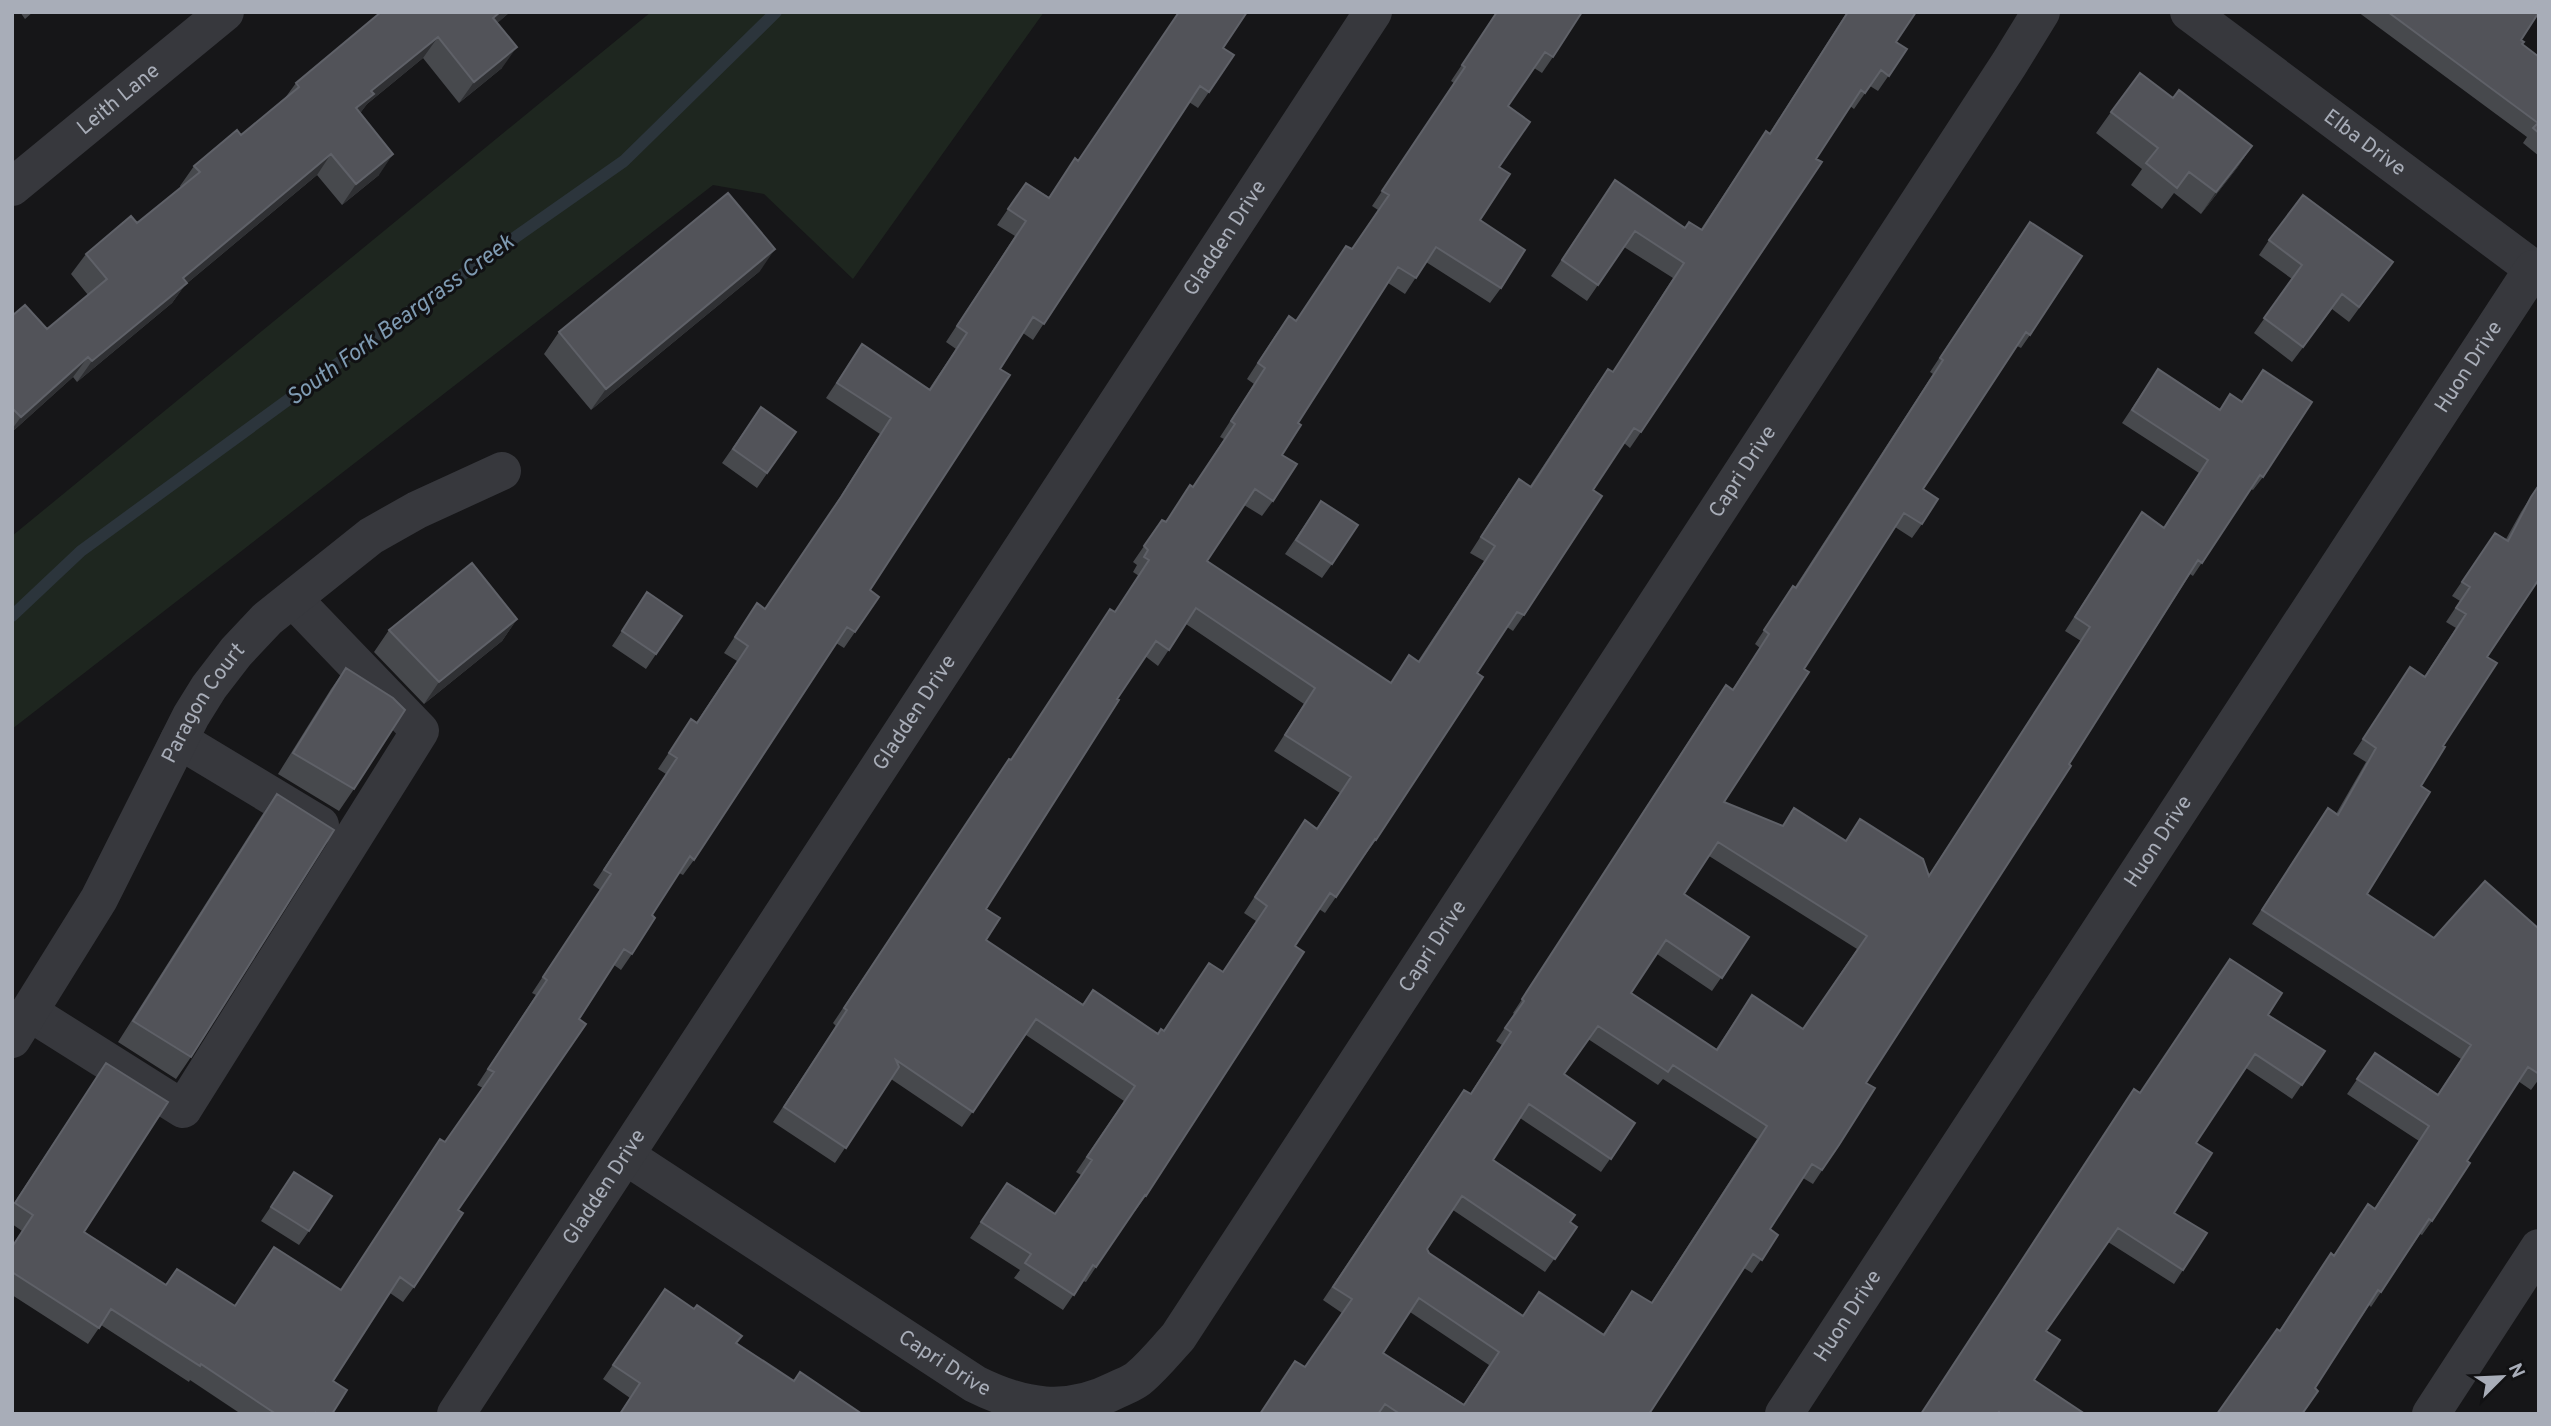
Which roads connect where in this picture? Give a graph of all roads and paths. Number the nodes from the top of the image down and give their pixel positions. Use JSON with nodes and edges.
{"nodes":[{"id":1,"x":225,"y":12,"type":"edge"},
{"id":2,"x":1373,"y":12,"type":"edge"},
{"id":3,"x":2041,"y":12,"type":"edge"},
{"id":4,"x":2189,"y":12,"type":"edge"},
{"id":5,"x":12,"y":187,"type":"edge"},
{"id":6,"x":2536,"y":271,"type":"edge"},
{"id":7,"x":502,"y":471,"type":"dead end"},
{"id":8,"x":293,"y":599,"type":"junction"},
{"id":9,"x":179,"y":740,"type":"junction"},
{"id":10,"x":349,"y":842,"type":"junction"},
{"id":11,"x":21,"y":1025,"type":"edge"},
{"id":12,"x":626,"y":1156,"type":"junction"},
{"id":13,"x":2539,"y":1248,"type":"edge"},
{"id":14,"x":456,"y":1414,"type":"edge"},
{"id":15,"x":1784,"y":1414,"type":"edge"},
{"id":16,"x":2431,"y":1414,"type":"edge"}],
"edges":[{"from":1,"to":5,"type":"street","name":"Leith Lane"},
{"from":2,"to":12,"type":"street","name":"Gladden Drive"},
{"from":3,"to":12,"type":"street","name":"Capri Drive"},
{"from":4,"to":6,"type":"street","name":"Elba Drive"},
{"from":6,"to":15,"type":"street","name":"Huon Drive"},
{"from":7,"to":8,"type":"street","name":"Paragon Court"},
{"from":8,"to":9,"type":"street","name":"Paragon Court"},
{"from":8,"to":10,"type":"street"},
{"from":9,"to":10,"type":"street"},
{"from":9,"to":11,"type":"street","name":"Paragon Court"},
{"from":10,"to":11,"type":"street"},
{"from":12,"to":14,"type":"street","name":"Gladden Drive"},
{"from":13,"to":16,"type":"street"}]}
